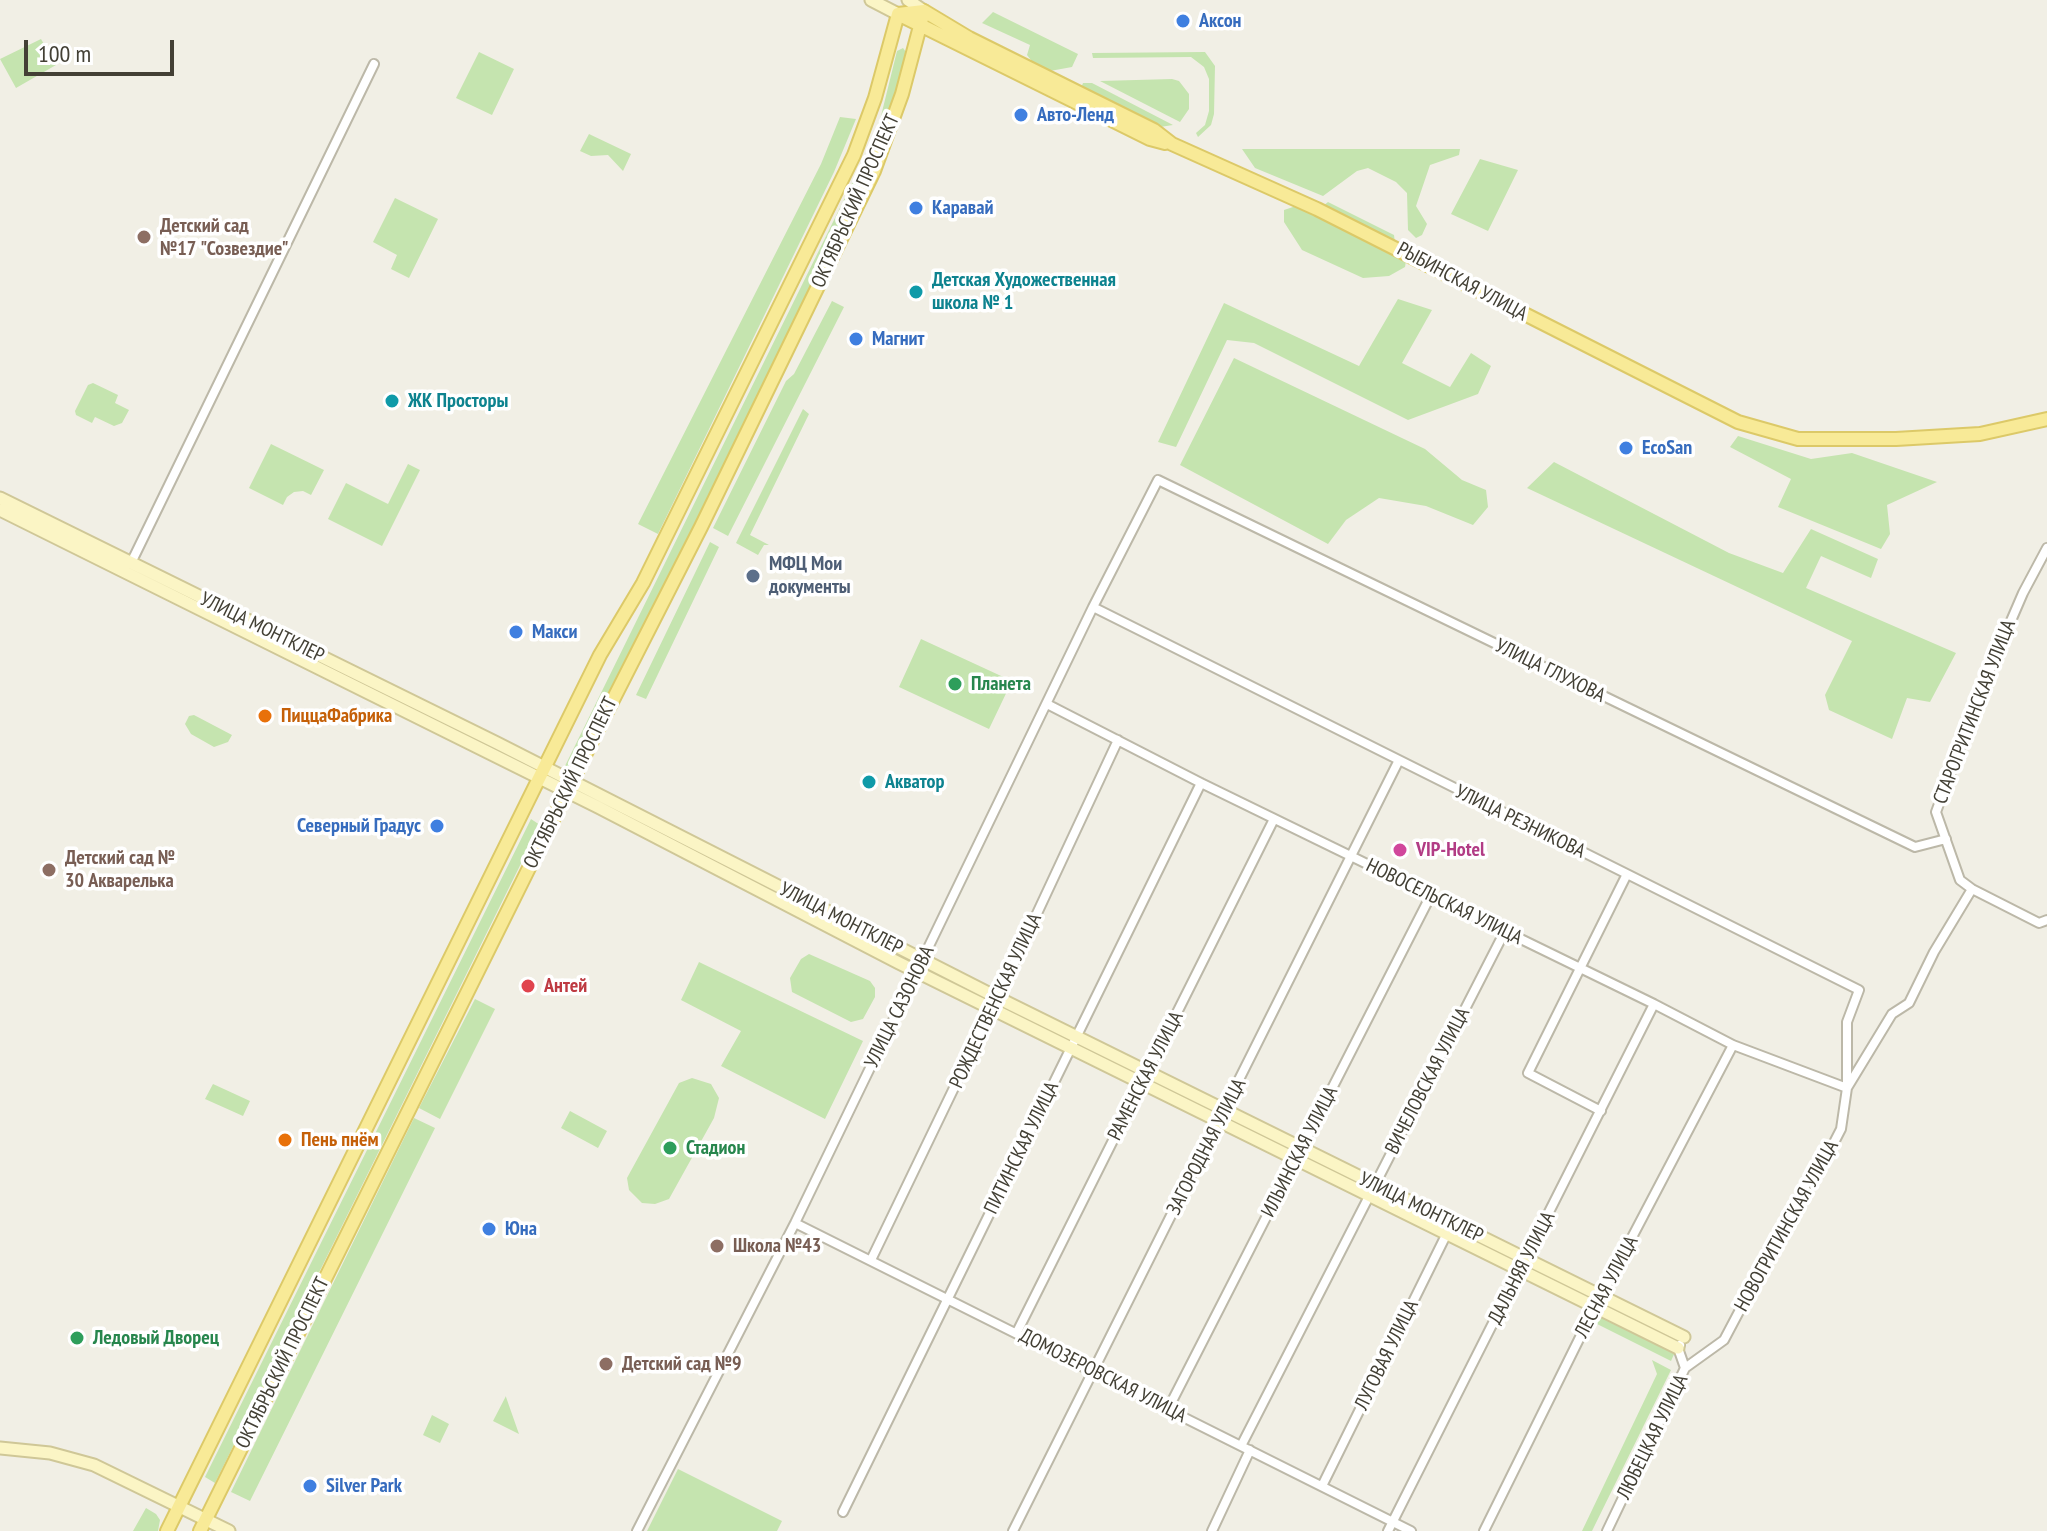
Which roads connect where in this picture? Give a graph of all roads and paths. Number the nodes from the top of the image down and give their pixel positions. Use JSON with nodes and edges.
{"nodes":[{"id":1,"x":871,"y":0,"type":"edge"},
{"id":2,"x":908,"y":0,"type":"edge"},
{"id":3,"x":924,"y":11,"type":"junction"},
{"id":4,"x":898,"y":14,"type":"junction"},
{"id":5,"x":920,"y":26,"type":"junction"},
{"id":6,"x":374,"y":64,"type":"dead end"},
{"id":7,"x":1172,"y":144,"type":"junction"},
{"id":8,"x":2047,"y":419,"type":"edge"},
{"id":9,"x":1158,"y":480,"type":"joint"},
{"id":10,"x":0,"y":498,"type":"edge"},
{"id":11,"x":0,"y":510,"type":"edge"},
{"id":12,"x":2047,"y":548,"type":"edge"},
{"id":13,"x":131,"y":563,"type":"junction"},
{"id":14,"x":1093,"y":607,"type":"junction"},
{"id":15,"x":1047,"y":704,"type":"junction"},
{"id":16,"x":1118,"y":740,"type":"junction"},
{"id":17,"x":1398,"y":762,"type":"junction"},
{"id":18,"x":542,"y":773,"type":"junction"},
{"id":19,"x":1201,"y":783,"type":"junction"},
{"id":20,"x":570,"y":787,"type":"junction"},
{"id":21,"x":1274,"y":819,"type":"junction"},
{"id":22,"x":1946,"y":839,"type":"junction"},
{"id":23,"x":1352,"y":857,"type":"junction"},
{"id":24,"x":1627,"y":874,"type":"junction"},
{"id":25,"x":1972,"y":889,"type":"junction"},
{"id":26,"x":1431,"y":895,"type":"junction"},
{"id":27,"x":2047,"y":920,"type":"edge"},
{"id":28,"x":1505,"y":931,"type":"junction"},
{"id":29,"x":923,"y":960,"type":"junction"},
{"id":30,"x":1580,"y":968,"type":"junction"},
{"id":31,"x":917,"y":972,"type":"junction"},
{"id":32,"x":995,"y":1004,"type":"junction"},
{"id":33,"x":1654,"y":1004,"type":"junction"},
{"id":34,"x":1076,"y":1036,"type":"junction"},
{"id":35,"x":1733,"y":1045,"type":"junction"},
{"id":36,"x":1070,"y":1048,"type":"junction"},
{"id":37,"x":1149,"y":1072,"type":"junction"},
{"id":38,"x":1142,"y":1084,"type":"junction"},
{"id":39,"x":1847,"y":1088,"type":"junction"},
{"id":40,"x":1601,"y":1111,"type":"junction"},
{"id":41,"x":1223,"y":1116,"type":"junction"},
{"id":42,"x":1299,"y":1154,"type":"junction"},
{"id":43,"x":1372,"y":1190,"type":"junction"},
{"id":44,"x":795,"y":1223,"type":"junction"},
{"id":45,"x":1449,"y":1228,"type":"junction"},
{"id":46,"x":871,"y":1260,"type":"junction"},
{"id":47,"x":1524,"y":1265,"type":"junction"},
{"id":48,"x":1603,"y":1297,"type":"junction"},
{"id":49,"x":949,"y":1299,"type":"junction"},
{"id":50,"x":1596,"y":1308,"type":"junction"},
{"id":51,"x":1017,"y":1332,"type":"junction"},
{"id":52,"x":1684,"y":1337,"type":"joint"},
{"id":53,"x":1678,"y":1348,"type":"junction"},
{"id":54,"x":1707,"y":1350,"type":"joint"},
{"id":55,"x":1685,"y":1368,"type":"junction"},
{"id":56,"x":1093,"y":1371,"type":"junction"},
{"id":57,"x":1168,"y":1409,"type":"junction"},
{"id":58,"x":1241,"y":1446,"type":"junction"},
{"id":59,"x":0,"y":1448,"type":"edge"},
{"id":60,"x":1250,"y":1450,"type":"junction"},
{"id":61,"x":1322,"y":1486,"type":"junction"},
{"id":62,"x":181,"y":1506,"type":"junction"},
{"id":63,"x":843,"y":1512,"type":"dead end"},
{"id":64,"x":203,"y":1525,"type":"edge"},
{"id":65,"x":1390,"y":1527,"type":"edge"},
{"id":66,"x":167,"y":1531,"type":"edge"},
{"id":67,"x":229,"y":1531,"type":"edge"},
{"id":68,"x":637,"y":1531,"type":"edge"},
{"id":69,"x":1013,"y":1531,"type":"edge"},
{"id":70,"x":1212,"y":1531,"type":"edge"},
{"id":71,"x":1411,"y":1531,"type":"edge"},
{"id":72,"x":1484,"y":1531,"type":"edge"},
{"id":73,"x":1607,"y":1531,"type":"edge"}],
"edges":[{"from":1,"to":4,"type":"street"},
{"from":2,"to":3,"type":"street","name":"РЫБИНСКАЯ УЛИЦА"},
{"from":3,"to":4,"type":"main road"},
{"from":3,"to":5,"type":"main road","name":"ОКТЯБРЬСКИЙ ПРОСПЕКТ"},
{"from":3,"to":7,"type":"main road","name":"РЫБИНСКАЯ УЛИЦА"},
{"from":4,"to":5,"type":"main road"},
{"from":4,"to":18,"type":"main road","name":"ОКТЯБРЬСКИЙ ПРОСПЕКТ"},
{"from":5,"to":7,"type":"main road"},
{"from":5,"to":20,"type":"main road","name":"ОКТЯБРЬСКИЙ ПРОСПЕКТ"},
{"from":6,"to":13,"type":"street"},
{"from":7,"to":8,"type":"main road","name":"РЫБИНСКАЯ УЛИЦА"},
{"from":9,"to":14,"type":"street","name":"УЛИЦА САЗОНОВА"},
{"from":9,"to":22,"type":"street","name":"УЛИЦА ГЛУХОВА"},
{"from":10,"to":13,"type":"street","name":"УЛИЦА МОНТКЛЕР"},
{"from":11,"to":18,"type":"street","name":"УЛИЦА МОНТКЛЕР"},
{"from":12,"to":22,"type":"street","name":"СТАРОГРИТИНСКАЯ УЛИЦА"},
{"from":13,"to":18,"type":"street","name":"УЛИЦА МОНТКЛЕР"},
{"from":14,"to":15,"type":"street","name":"УЛИЦА САЗОНОВА"},
{"from":14,"to":17,"type":"street","name":"УЛИЦА РЕЗНИКОВА"},
{"from":15,"to":16,"type":"street","name":"НОВОСЕЛЬСКАЯ УЛИЦА"},
{"from":15,"to":29,"type":"street","name":"УЛИЦА САЗОНОВА"},
{"from":16,"to":19,"type":"street","name":"НОВОСЕЛЬСКАЯ УЛИЦА"},
{"from":16,"to":32,"type":"street","name":"РОЖДЕСТВЕНСКАЯ УЛИЦА"},
{"from":17,"to":23,"type":"street","name":"ЗАГОРОДНАЯ УЛИЦА"},
{"from":17,"to":24,"type":"street","name":"УЛИЦА РЕЗНИКОВА"},
{"from":18,"to":20,"type":"street","name":"УЛИЦА МОНТКЛЕР"},
{"from":18,"to":62,"type":"main road","name":"ОКТЯБРЬСКИЙ ПРОСПЕКТ"},
{"from":19,"to":21,"type":"street","name":"НОВОСЕЛЬСКАЯ УЛИЦА"},
{"from":19,"to":34,"type":"street","name":"ПИТИНСКАЯ УЛИЦА"},
{"from":20,"to":29,"type":"street","name":"УЛИЦА МОНТКЛЕР"},
{"from":20,"to":31,"type":"street","name":"УЛИЦА МОНТКЛЕР"},
{"from":20,"to":64,"type":"main road","name":"ОКТЯБРЬСКИЙ ПРОСПЕКТ"},
{"from":21,"to":23,"type":"street","name":"НОВОСЕЛЬСКАЯ УЛИЦА"},
{"from":21,"to":37,"type":"street","name":"РАМЕНСКАЯ УЛИЦА"},
{"from":22,"to":25,"type":"street","name":"СТАРОГРИТИНСКАЯ УЛИЦА"},
{"from":23,"to":26,"type":"street","name":"НОВОСЕЛЬСКАЯ УЛИЦА"},
{"from":23,"to":41,"type":"street","name":"ЗАГОРОДНАЯ УЛИЦА"},
{"from":24,"to":30,"type":"street"},
{"from":24,"to":39,"type":"street","name":"УЛИЦА РЕЗНИКОВА"},
{"from":25,"to":27,"type":"street"},
{"from":25,"to":39,"type":"street","name":"НОВОГРИТИНСКАЯ УЛИЦА"},
{"from":26,"to":28,"type":"street","name":"НОВОСЕЛЬСКАЯ УЛИЦА"},
{"from":26,"to":42,"type":"street","name":"ИЛЬИНСКАЯ УЛИЦА"},
{"from":28,"to":30,"type":"street","name":"НОВОСЕЛЬСКАЯ УЛИЦА"},
{"from":28,"to":43,"type":"street","name":"ВИЧЕЛОВСКАЯ УЛИЦА"},
{"from":29,"to":31,"type":"street","name":"УЛИЦА САЗОНОВА"},
{"from":29,"to":32,"type":"street","name":"УЛИЦА МОНТКЛЕР"},
{"from":30,"to":33,"type":"street","name":"НОВОСЕЛЬСКАЯ УЛИЦА"},
{"from":30,"to":40,"type":"street"},
{"from":31,"to":32,"type":"street","name":"УЛИЦА МОНТКЛЕР"},
{"from":31,"to":44,"type":"street","name":"УЛИЦА САЗОНОВА"},
{"from":32,"to":34,"type":"street","name":"УЛИЦА МОНТКЛЕР"},
{"from":32,"to":36,"type":"street","name":"УЛИЦА МОНТКЛЕР"},
{"from":32,"to":46,"type":"street","name":"РОЖДЕСТВЕНСКАЯ УЛИЦА"},
{"from":33,"to":35,"type":"street","name":"НОВОСЕЛЬСКАЯ УЛИЦА"},
{"from":33,"to":40,"type":"street","name":"ДАЛЬНЯЯ УЛИЦА"},
{"from":34,"to":36,"type":"street","name":"ПИТИНСКАЯ УЛИЦА"},
{"from":34,"to":37,"type":"street","name":"УЛИЦА МОНТКЛЕР"},
{"from":35,"to":39,"type":"street","name":"НОВОСЕЛЬСКАЯ УЛИЦА"},
{"from":35,"to":48,"type":"street","name":"ЛЕСНАЯ УЛИЦА"},
{"from":36,"to":38,"type":"street","name":"УЛИЦА МОНТКЛЕР"},
{"from":36,"to":49,"type":"street","name":"ПИТИНСКАЯ УЛИЦА"},
{"from":37,"to":38,"type":"street","name":"РАМЕНСКАЯ УЛИЦА"},
{"from":37,"to":41,"type":"street","name":"УЛИЦА МОНТКЛЕР"},
{"from":38,"to":41,"type":"street","name":"УЛИЦА МОНТКЛЕР"},
{"from":38,"to":51,"type":"street","name":"РАМЕНСКАЯ УЛИЦА"},
{"from":39,"to":54,"type":"street","name":"НОВОГРИТИНСКАЯ УЛИЦА"},
{"from":40,"to":47,"type":"street","name":"ДАЛЬНЯЯ УЛИЦА"},
{"from":41,"to":42,"type":"street","name":"УЛИЦА МОНТКЛЕР"},
{"from":41,"to":56,"type":"street","name":"ЗАГОРОДНАЯ УЛИЦА"},
{"from":42,"to":43,"type":"street","name":"УЛИЦА МОНТКЛЕР"},
{"from":42,"to":57,"type":"street","name":"ИЛЬИНСКАЯ УЛИЦА"},
{"from":43,"to":45,"type":"street","name":"УЛИЦА МОНТКЛЕР"},
{"from":43,"to":58,"type":"street","name":"ВИЧЕЛОВСКАЯ УЛИЦА"},
{"from":44,"to":46,"type":"street","name":"ДОМОЗЕРОВСКАЯ УЛИЦА"},
{"from":44,"to":68,"type":"street","name":"УЛИЦА САЗОНОВА"},
{"from":45,"to":47,"type":"street","name":"УЛИЦА МОНТКЛЕР"},
{"from":45,"to":61,"type":"street","name":"ЛУГОВАЯ УЛИЦА"},
{"from":46,"to":49,"type":"street","name":"ДОМОЗЕРОВСКАЯ УЛИЦА"},
{"from":47,"to":48,"type":"street","name":"УЛИЦА МОНТКЛЕР"},
{"from":47,"to":50,"type":"street","name":"УЛИЦА МОНТКЛЕР"},
{"from":47,"to":65,"type":"street","name":"ДАЛЬНЯЯ УЛИЦА"},
{"from":48,"to":50,"type":"street","name":"ЛЕСНАЯ УЛИЦА"},
{"from":48,"to":52,"type":"street","name":"УЛИЦА МОНТКЛЕР"},
{"from":49,"to":51,"type":"street","name":"ДОМОЗЕРОВСКАЯ УЛИЦА"},
{"from":49,"to":63,"type":"street","name":"ПИТИНСКАЯ УЛИЦА"},
{"from":50,"to":53,"type":"street","name":"УЛИЦА МОНТКЛЕР"},
{"from":50,"to":72,"type":"street","name":"ЛЕСНАЯ УЛИЦА"},
{"from":51,"to":56,"type":"street","name":"ДОМОЗЕРОВСКАЯ УЛИЦА"},
{"from":52,"to":53,"type":"street"},
{"from":53,"to":55,"type":"street"},
{"from":54,"to":55,"type":"street","name":"ЛЮБЕЦКАЯ УЛИЦА"},
{"from":55,"to":73,"type":"street","name":"ЛЮБЕЦКАЯ УЛИЦА"},
{"from":56,"to":57,"type":"street","name":"ДОМОЗЕРОВСКАЯ УЛИЦА"},
{"from":56,"to":69,"type":"street","name":"ЗАГОРОДНАЯ УЛИЦА"},
{"from":57,"to":58,"type":"street","name":"ДОМОЗЕРОВСКАЯ УЛИЦА"},
{"from":58,"to":60,"type":"street","name":"ДОМОЗЕРОВСКАЯ УЛИЦА"},
{"from":59,"to":62,"type":"street"},
{"from":60,"to":61,"type":"street","name":"ДОМОЗЕРОВСКАЯ УЛИЦА"},
{"from":60,"to":70,"type":"street"},
{"from":61,"to":65,"type":"street","name":"ДОМОЗЕРОВСКАЯ УЛИЦА"},
{"from":62,"to":64,"type":"street"},
{"from":62,"to":66,"type":"main road","name":"ОКТЯБРЬСКИЙ ПРОСПЕКТ"},
{"from":64,"to":67,"type":"street"},
{"from":65,"to":71,"type":"street","name":"ДОМОЗЕРОВСКАЯ УЛИЦА"}]}
